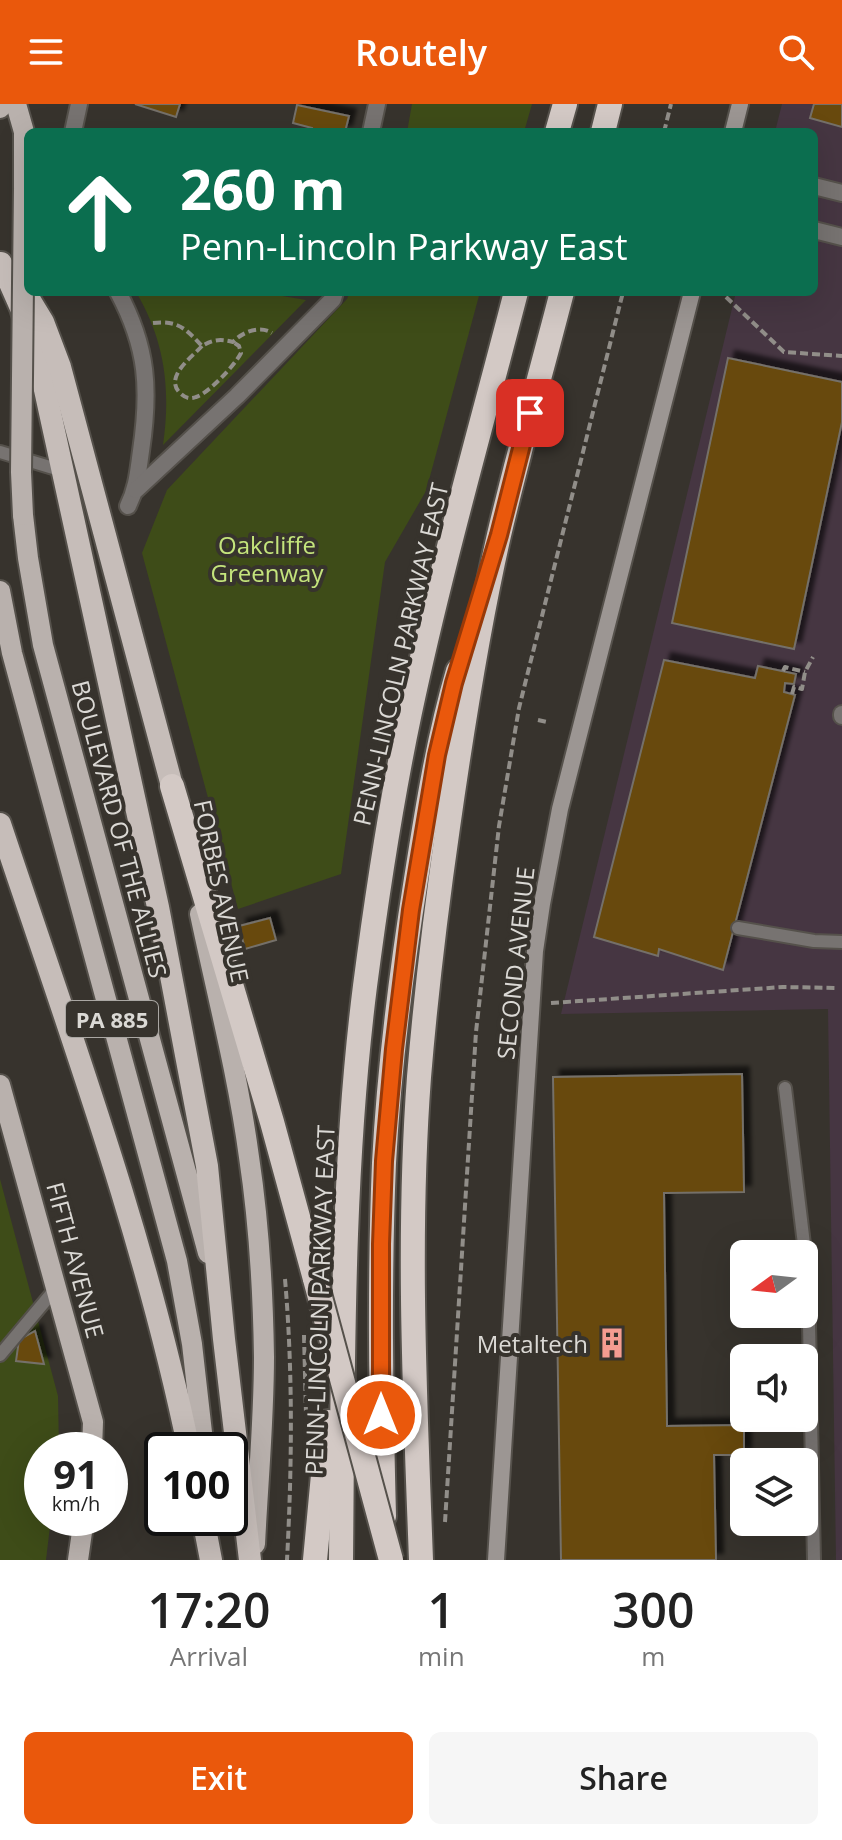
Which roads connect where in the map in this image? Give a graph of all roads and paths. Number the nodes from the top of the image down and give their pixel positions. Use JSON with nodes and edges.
{"nodes":[{"id":1,"x":16,"y":104,"type":"edge"},
{"id":2,"x":79,"y":104,"type":"edge"},
{"id":3,"x":377,"y":104,"type":"edge"},
{"id":4,"x":565,"y":104,"type":"edge"},
{"id":5,"x":610,"y":104,"type":"edge"},
{"id":6,"x":671,"y":104,"type":"edge"},
{"id":7,"x":740,"y":104,"type":"edge"},
{"id":8,"x":74,"y":128,"type":"edge"},
{"id":9,"x":372,"y":128,"type":"edge"},
{"id":10,"x":558,"y":128,"type":"edge"},
{"id":11,"x":604,"y":128,"type":"edge"},
{"id":12,"x":665,"y":128,"type":"edge"},
{"id":13,"x":734,"y":128,"type":"edge"},
{"id":14,"x":818,"y":187,"type":"edge"},
{"id":15,"x":842,"y":193,"type":"edge"},
{"id":16,"x":818,"y":231,"type":"edge"},
{"id":17,"x":842,"y":237,"type":"edge"},
{"id":18,"x":0,"y":263,"type":"edge"},
{"id":19,"x":24,"y":290,"type":"edge"},
{"id":20,"x":28,"y":296,"type":"edge"},
{"id":21,"x":120,"y":296,"type":"edge"},
{"id":22,"x":334,"y":296,"type":"edge"},
{"id":23,"x":515,"y":296,"type":"edge"},
{"id":24,"x":561,"y":296,"type":"edge"},
{"id":25,"x":622,"y":296,"type":"edge"},
{"id":26,"x":691,"y":296,"type":"edge"},
{"id":27,"x":726,"y":297,"type":"dead end"},
{"id":28,"x":150,"y":323,"type":"dead end"},
{"id":29,"x":274,"y":334,"type":"dead end"},
{"id":30,"x":233,"y":342,"type":"junction"},
{"id":31,"x":202,"y":346,"type":"junction"},
{"id":32,"x":842,"y":356,"type":"edge"},
{"id":33,"x":0,"y":452,"type":"edge"},
{"id":34,"x":63,"y":471,"type":"junction"},
{"id":35,"x":136,"y":490,"type":"junction"},
{"id":36,"x":128,"y":506,"type":"dead end"},
{"id":37,"x":499,"y":535,"type":"junction"},
{"id":38,"x":0,"y":591,"type":"edge"},
{"id":39,"x":813,"y":657,"type":"dead end"},
{"id":40,"x":783,"y":671,"type":"dead end"},
{"id":41,"x":805,"y":672,"type":"junction"},
{"id":42,"x":792,"y":694,"type":"dead end"},
{"id":43,"x":538,"y":720,"type":"dead end"},
{"id":44,"x":547,"y":722,"type":"dead end"},
{"id":45,"x":172,"y":786,"type":"junction"},
{"id":46,"x":0,"y":824,"type":"edge"},
{"id":47,"x":738,"y":928,"type":"dead end"},
{"id":48,"x":842,"y":942,"type":"edge"},
{"id":49,"x":836,"y":988,"type":"dead end"},
{"id":50,"x":559,"y":1002,"type":"dead end"},
{"id":51,"x":0,"y":1085,"type":"edge"},
{"id":52,"x":785,"y":1088,"type":"dead end"},
{"id":53,"x":345,"y":1244,"type":"junction"},
{"id":54,"x":57,"y":1287,"type":"junction"},
{"id":55,"x":304,"y":1328,"type":"dead end"},
{"id":56,"x":224,"y":1339,"type":"junction"},
{"id":57,"x":0,"y":1355,"type":"edge"},
{"id":58,"x":306,"y":1426,"type":"dead end"},
{"id":59,"x":93,"y":1432,"type":"edge"},
{"id":60,"x":185,"y":1432,"type":"edge"},
{"id":61,"x":202,"y":1432,"type":"edge"},
{"id":62,"x":445,"y":1529,"type":"dead end"},
{"id":63,"x":81,"y":1536,"type":"edge"},
{"id":64,"x":207,"y":1536,"type":"edge"},
{"id":65,"x":210,"y":1536,"type":"edge"},
{"id":66,"x":211,"y":1558,"type":"edge"},
{"id":67,"x":78,"y":1560,"type":"edge"},
{"id":68,"x":252,"y":1560,"type":"edge"},
{"id":69,"x":315,"y":1560,"type":"edge"},
{"id":70,"x":341,"y":1560,"type":"edge"},
{"id":71,"x":385,"y":1560,"type":"edge"},
{"id":72,"x":391,"y":1560,"type":"edge"},
{"id":73,"x":421,"y":1560,"type":"edge"},
{"id":74,"x":496,"y":1560,"type":"edge"},
{"id":75,"x":814,"y":1560,"type":"edge"}],
"edges":[{"from":1,"to":56,"type":"main road","name":"BOULEVARD OF THE ALLIES","number":"PA 885","bridge":true},
{"from":2,"to":8,"type":"street"},
{"from":3,"to":9,"type":"street"},
{"from":4,"to":10,"type":"highway"},
{"from":5,"to":11,"type":"highway"},
{"from":6,"to":12,"type":"path"},
{"from":7,"to":13,"type":"main road"},
{"from":14,"to":15,"type":"street"},
{"from":16,"to":17,"type":"street"},
{"from":18,"to":19,"type":"highway","name":"FORBES AVENUE"},
{"from":18,"to":34,"type":"highway"},
{"from":20,"to":45,"type":"highway","name":"FORBES AVENUE"},
{"from":21,"to":35,"type":"street"},
{"from":22,"to":35,"type":"street"},
{"from":23,"to":53,"type":"highway","name":"PENN-LINCOLN PARKWAY EAST"},
{"from":24,"to":37,"type":"highway"},
{"from":25,"to":62,"type":"path"},
{"from":26,"to":74,"type":"main road","name":"SECOND AVENUE"},
{"from":27,"to":32,"type":"path"},
{"from":28,"to":31,"type":"path"},
{"from":29,"to":30,"type":"path"},
{"from":30,"to":31,"type":"path"},
{"from":30,"to":31,"type":"path"},
{"from":33,"to":34,"type":"lane"},
{"from":34,"to":56,"type":"highway"},
{"from":35,"to":36,"type":"street"},
{"from":37,"to":71,"type":"highway","bridge":true},
{"from":37,"to":73,"type":"highway"},
{"from":38,"to":61,"type":"main road","number":"PA 885"},
{"from":39,"to":41,"type":"path"},
{"from":40,"to":41,"type":"path"},
{"from":41,"to":42,"type":"path"},
{"from":43,"to":44,"type":"path"},
{"from":45,"to":68,"type":"main road","name":"FORBES AVENUE"},
{"from":45,"to":72,"type":"highway","bridge":true},
{"from":46,"to":60,"type":"highway"},
{"from":47,"to":48,"type":"lane"},
{"from":49,"to":50,"type":"path"},
{"from":51,"to":54,"type":"main road","name":"FIFTH AVENUE"},
{"from":52,"to":75,"type":"lane"},
{"from":53,"to":69,"type":"highway"},
{"from":53,"to":70,"type":"highway","name":"PENN-LINCOLN PARKWAY EAST"},
{"from":54,"to":57,"type":"lane"},
{"from":54,"to":59,"type":"main road","name":"FIFTH AVENUE"},
{"from":55,"to":58,"type":"path"},
{"from":56,"to":68,"type":"highway","name":"BOULEVARD OF THE ALLIES","number":"PA 885"},
{"from":63,"to":67,"type":"main road"},
{"from":64,"to":66,"type":"highway"},
{"from":65,"to":66,"type":"main road"}]}
